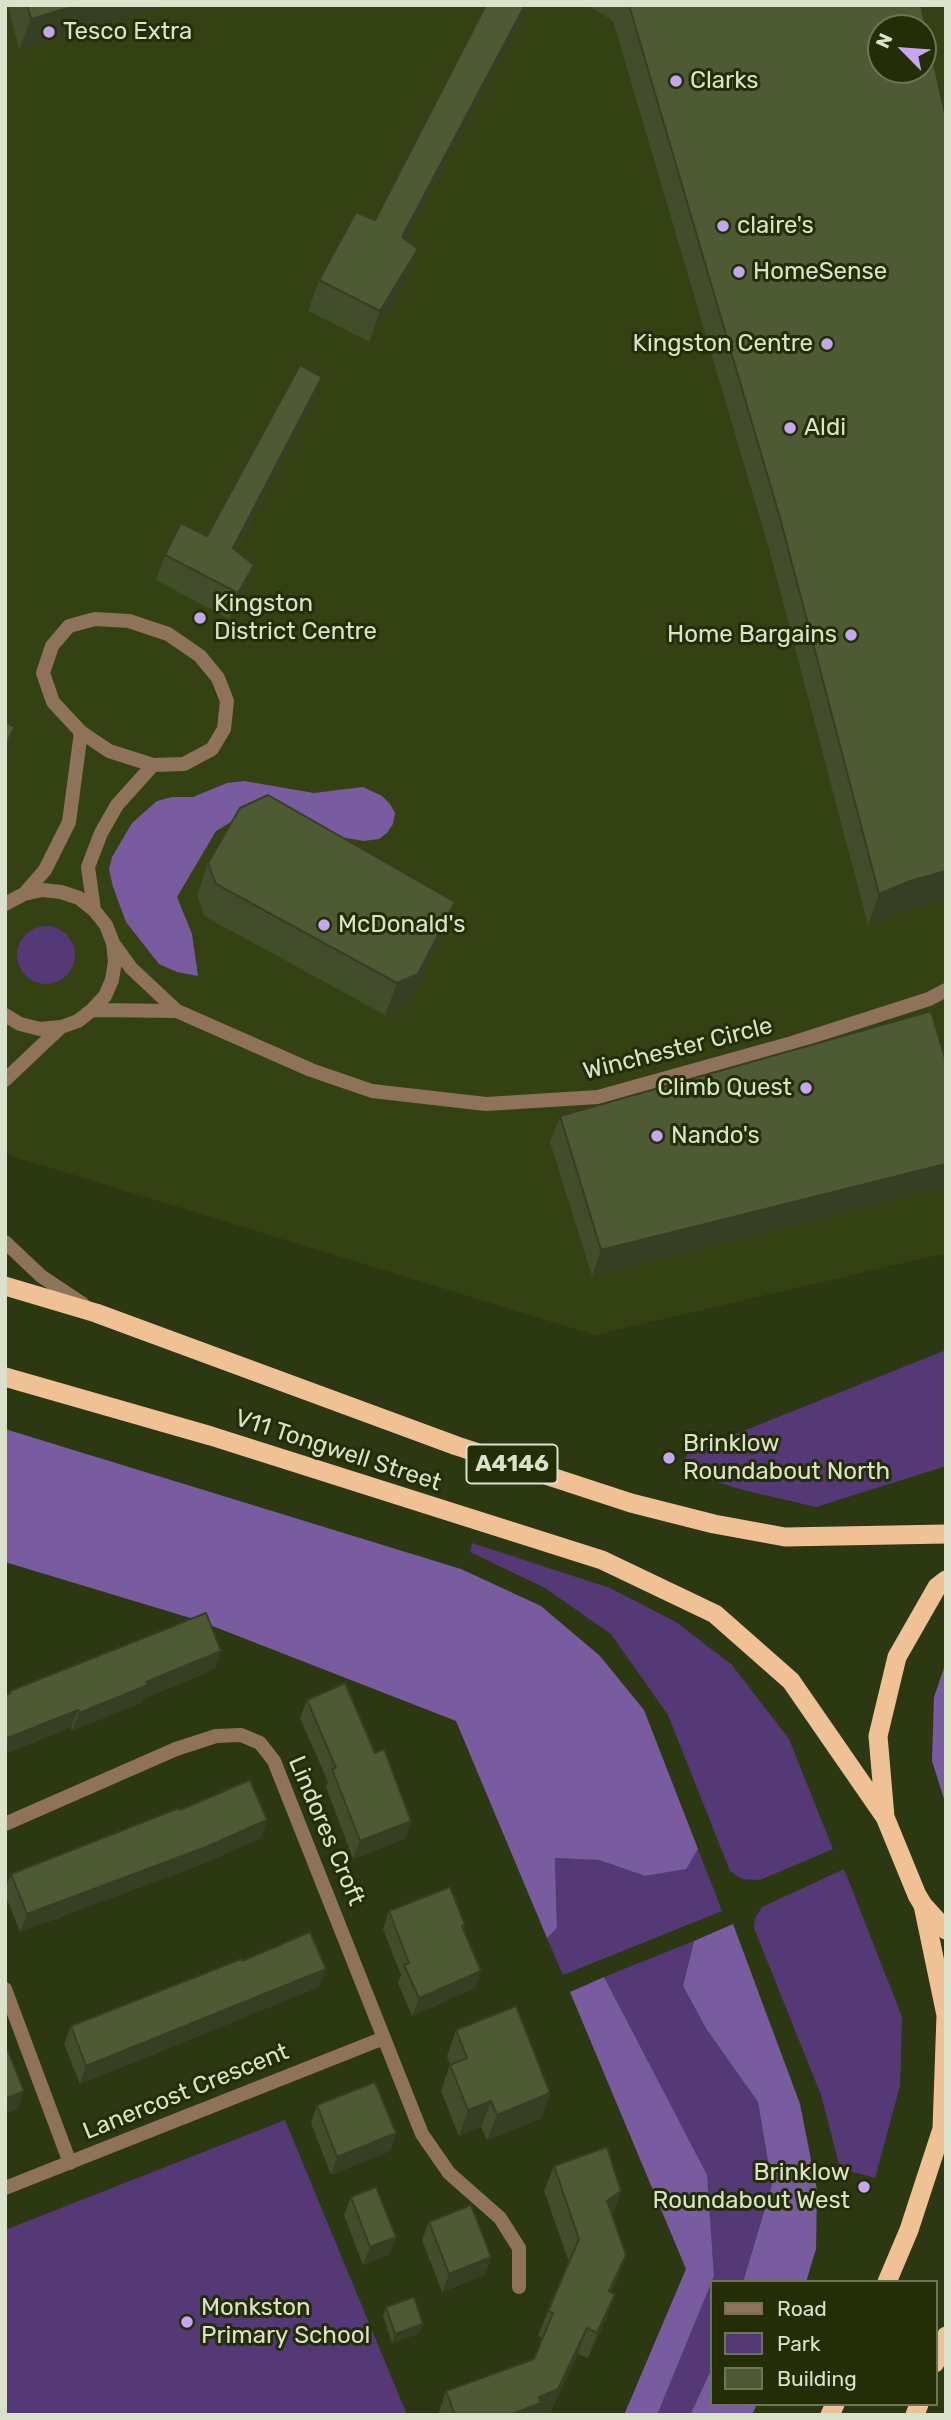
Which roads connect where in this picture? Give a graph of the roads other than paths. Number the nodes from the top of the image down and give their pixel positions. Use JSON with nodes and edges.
{"nodes":[{"id":1,"x":81,"y":732,"type":"junction"},
{"id":2,"x":153,"y":765,"type":"junction"},
{"id":3,"x":23,"y":894,"type":"junction"},
{"id":4,"x":6,"y":903,"type":"edge"},
{"id":5,"x":94,"y":910,"type":"junction"},
{"id":6,"x":113,"y":943,"type":"junction"},
{"id":7,"x":946,"y":990,"type":"edge"},
{"id":8,"x":92,"y":1010,"type":"junction"},
{"id":9,"x":177,"y":1011,"type":"junction"},
{"id":10,"x":5,"y":1015,"type":"edge"},
{"id":11,"x":61,"y":1027,"type":"junction"},
{"id":12,"x":5,"y":1080,"type":"edge"},
{"id":13,"x":5,"y":1242,"type":"edge"},
{"id":14,"x":5,"y":1286,"type":"edge"},
{"id":15,"x":96,"y":1312,"type":"junction"},
{"id":16,"x":5,"y":1377,"type":"edge"},
{"id":17,"x":946,"y":1534,"type":"edge"},
{"id":18,"x":946,"y":1580,"type":"edge"},
{"id":19,"x":885,"y":1817,"type":"junction"},
{"id":20,"x":5,"y":1824,"type":"edge"},
{"id":21,"x":920,"y":1900,"type":"junction"},
{"id":22,"x":946,"y":1930,"type":"edge"},
{"id":23,"x":5,"y":1989,"type":"edge"},
{"id":24,"x":384,"y":2038,"type":"junction"},
{"id":25,"x":70,"y":2163,"type":"junction"},
{"id":26,"x":5,"y":2188,"type":"edge"},
{"id":27,"x":888,"y":2280,"type":"edge"},
{"id":28,"x":519,"y":2287,"type":"dead end"},
{"id":29,"x":946,"y":2336,"type":"edge"},
{"id":30,"x":937,"y":2358,"type":"edge"}],
"edges":[{"from":1,"to":2,"type":"street"},
{"from":1,"to":2,"type":"street"},
{"from":1,"to":3,"type":"street"},
{"from":2,"to":5,"type":"street"},
{"from":3,"to":4,"type":"street"},
{"from":3,"to":5,"type":"street"},
{"from":5,"to":6,"type":"street","name":"Winchester Circle"},
{"from":6,"to":8,"type":"street"},
{"from":6,"to":9,"type":"street","name":"Winchester Circle"},
{"from":7,"to":9,"type":"street","name":"Winchester Circle"},
{"from":8,"to":9,"type":"street","name":"Winchester Circle"},
{"from":8,"to":11,"type":"street"},
{"from":10,"to":11,"type":"street"},
{"from":11,"to":12,"type":"street"},
{"from":13,"to":15,"type":"street"},
{"from":14,"to":15,"type":"highway","name":"V11 Tongwell Street","number":"A4146"},
{"from":15,"to":17,"type":"highway","name":"V11 Tongwell Street","number":"A4146"},
{"from":16,"to":19,"type":"highway","name":"V11 Tongwell Street","number":"A4146"},
{"from":18,"to":19,"type":"highway"},
{"from":19,"to":21,"type":"highway"},
{"from":20,"to":24,"type":"street","name":"Lindores Croft"},
{"from":21,"to":22,"type":"highway"},
{"from":21,"to":27,"type":"highway"},
{"from":23,"to":25,"type":"street"},
{"from":24,"to":25,"type":"street","name":"Lanercost Crescent"},
{"from":24,"to":28,"type":"street","name":"Lindores Croft"},
{"from":25,"to":26,"type":"street","name":"Lanercost Crescent"},
{"from":29,"to":30,"type":"highway"}]}
